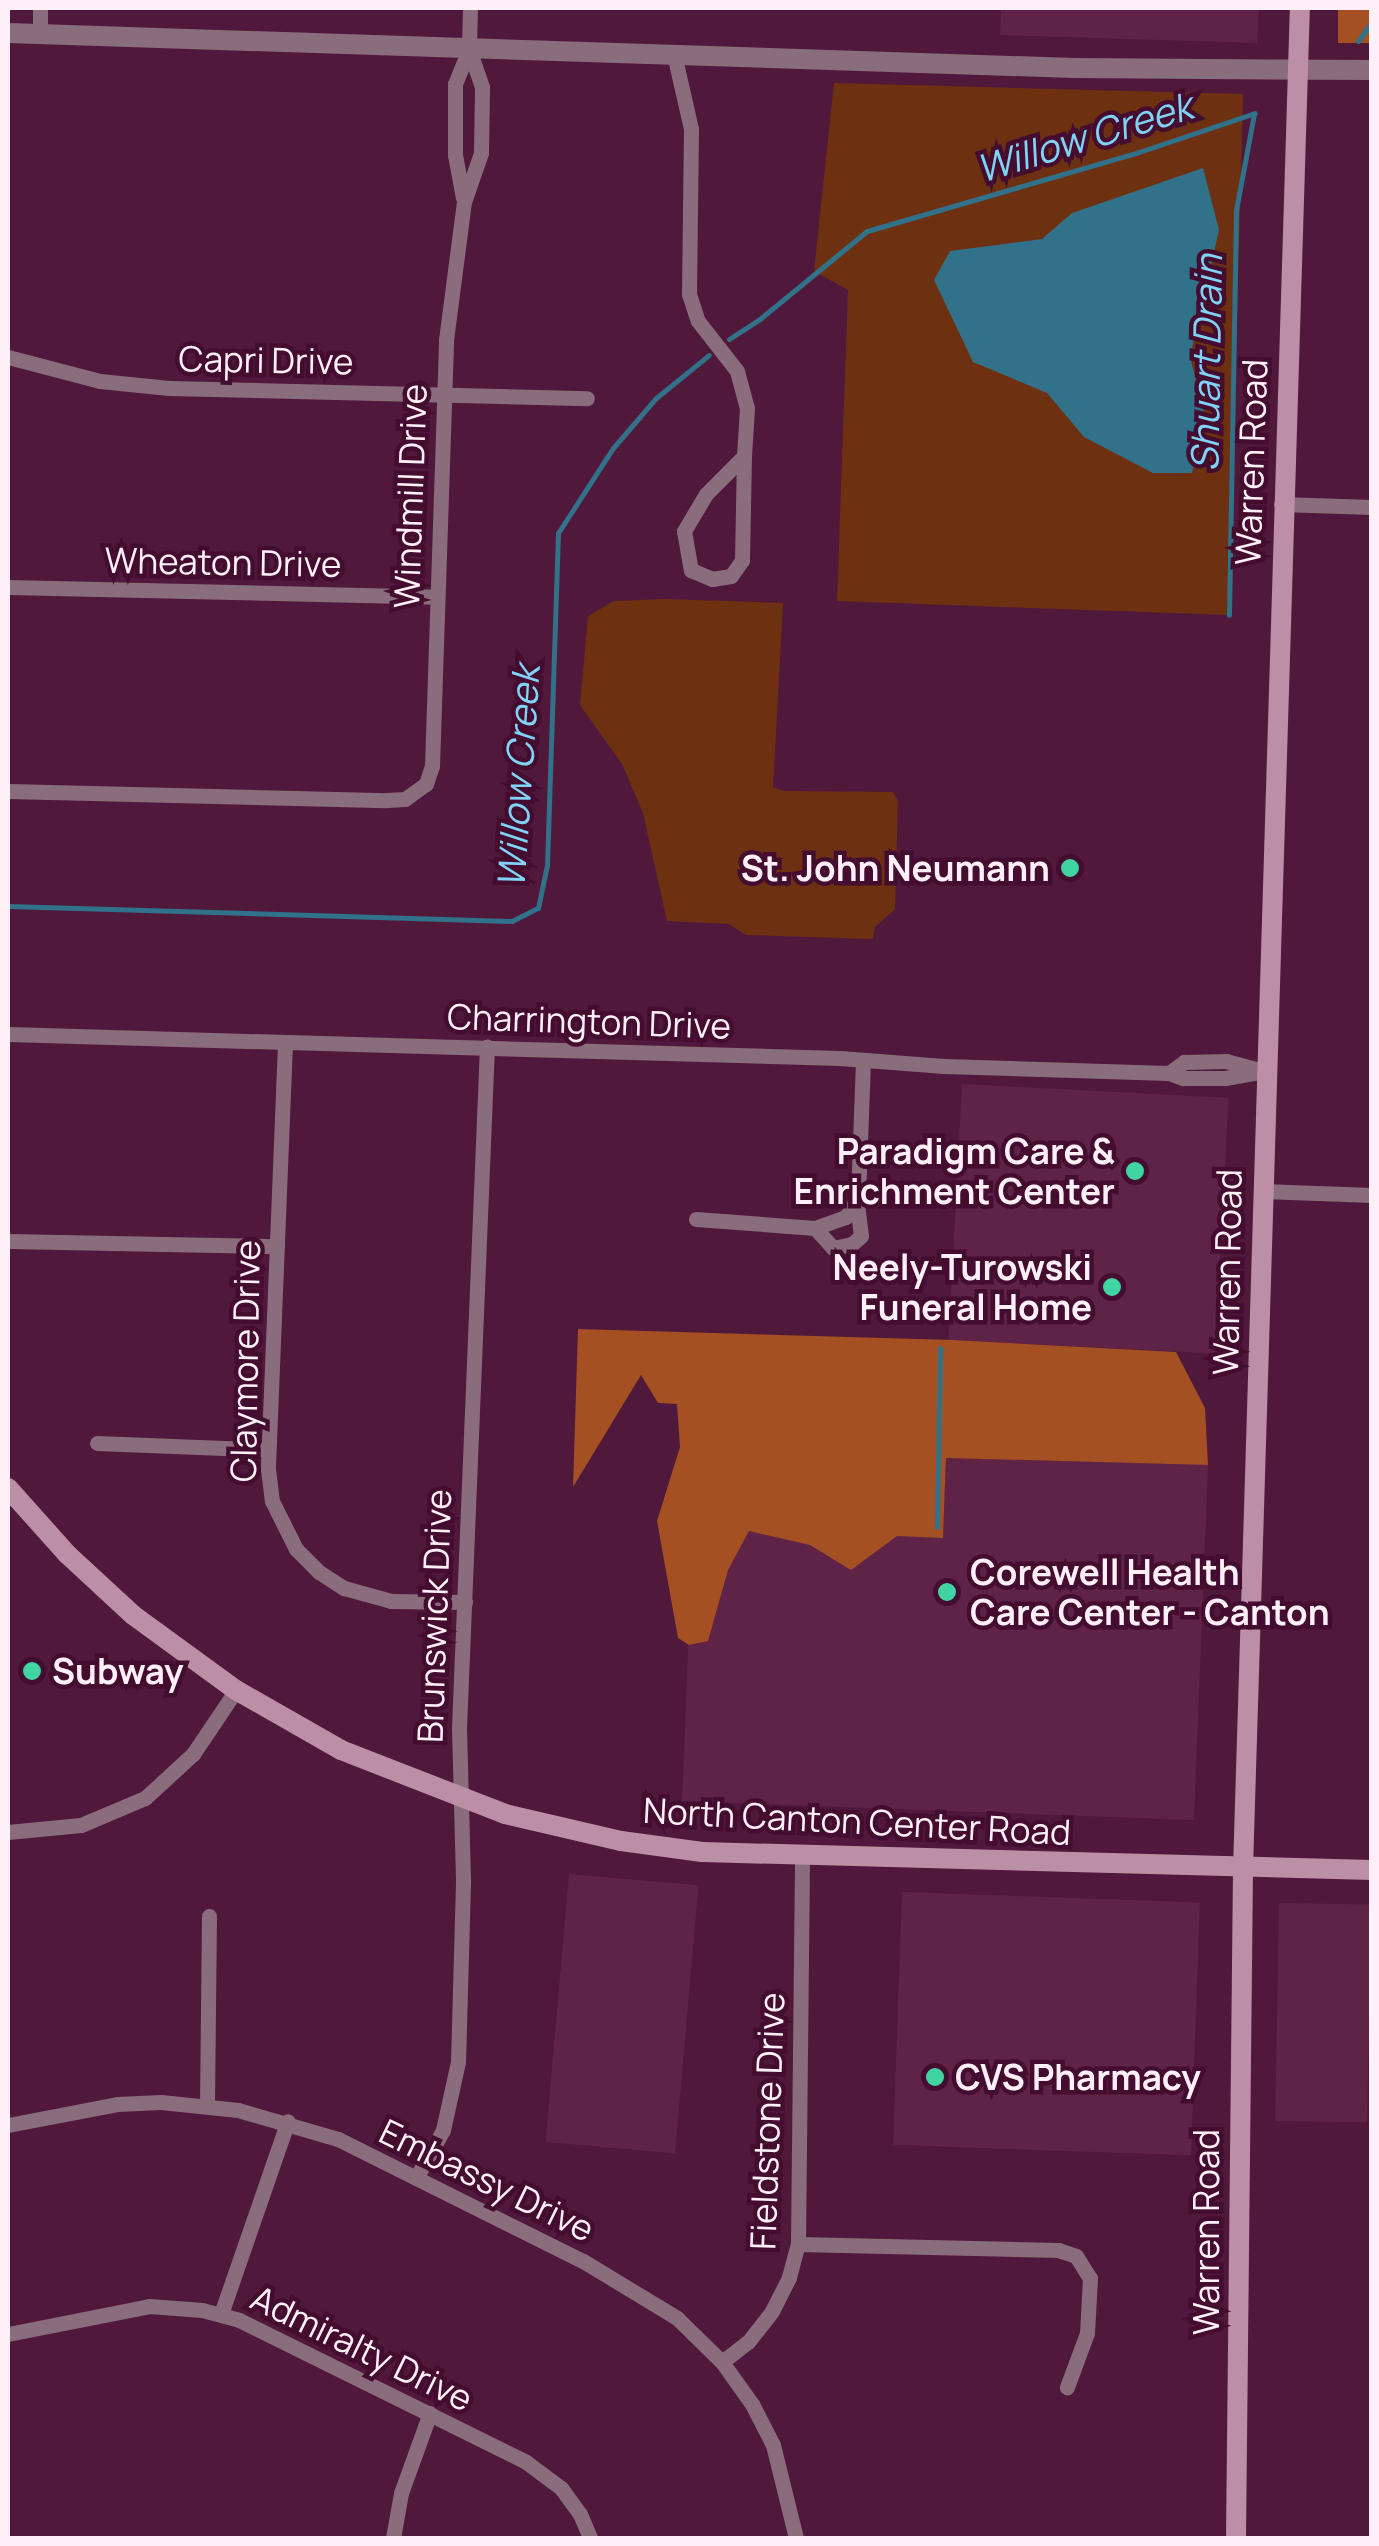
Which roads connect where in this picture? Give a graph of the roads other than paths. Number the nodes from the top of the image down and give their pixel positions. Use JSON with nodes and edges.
{"nodes":[{"id":1,"x":40,"y":8,"type":"edge"},
{"id":2,"x":470,"y":8,"type":"edge"},
{"id":3,"x":1300,"y":8,"type":"edge"},
{"id":4,"x":8,"y":33,"type":"edge"},
{"id":5,"x":40,"y":34,"type":"junction"},
{"id":6,"x":469,"y":49,"type":"junction"},
{"id":7,"x":674,"y":54,"type":"junction"},
{"id":8,"x":1296,"y":70,"type":"junction"},
{"id":9,"x":1372,"y":70,"type":"edge"},
{"id":10,"x":464,"y":202,"type":"junction"},
{"id":11,"x":8,"y":356,"type":"edge"},
{"id":12,"x":443,"y":394,"type":"junction"},
{"id":13,"x":587,"y":398,"type":"dead end"},
{"id":14,"x":744,"y":456,"type":"junction"},
{"id":15,"x":1282,"y":504,"type":"junction"},
{"id":16,"x":1372,"y":506,"type":"edge"},
{"id":17,"x":8,"y":587,"type":"edge"},
{"id":18,"x":437,"y":597,"type":"junction"},
{"id":19,"x":8,"y":791,"type":"edge"},
{"id":20,"x":8,"y":1034,"type":"edge"},
{"id":21,"x":285,"y":1043,"type":"junction"},
{"id":22,"x":487,"y":1047,"type":"junction"},
{"id":23,"x":863,"y":1060,"type":"junction"},
{"id":24,"x":1264,"y":1071,"type":"junction"},
{"id":25,"x":1262,"y":1191,"type":"junction"},
{"id":26,"x":1372,"y":1195,"type":"edge"},
{"id":27,"x":856,"y":1202,"type":"junction"},
{"id":28,"x":696,"y":1219,"type":"dead end"},
{"id":29,"x":815,"y":1228,"type":"junction"},
{"id":30,"x":8,"y":1241,"type":"edge"},
{"id":31,"x":277,"y":1246,"type":"junction"},
{"id":32,"x":97,"y":1444,"type":"dead end"},
{"id":33,"x":268,"y":1450,"type":"junction"},
{"id":34,"x":8,"y":1488,"type":"edge"},
{"id":35,"x":464,"y":1602,"type":"junction"},
{"id":36,"x":236,"y":1690,"type":"junction"},
{"id":37,"x":462,"y":1800,"type":"junction"},
{"id":38,"x":8,"y":1832,"type":"edge"},
{"id":39,"x":802,"y":1857,"type":"junction"},
{"id":40,"x":1242,"y":1868,"type":"junction"},
{"id":41,"x":1372,"y":1870,"type":"edge"},
{"id":42,"x":210,"y":1916,"type":"dead end"},
{"id":43,"x":207,"y":2104,"type":"junction"},
{"id":44,"x":288,"y":2122,"type":"junction"},
{"id":45,"x":8,"y":2125,"type":"edge"},
{"id":46,"x":416,"y":2178,"type":"junction"},
{"id":47,"x":798,"y":2244,"type":"junction"},
{"id":48,"x":221,"y":2314,"type":"junction"},
{"id":49,"x":8,"y":2334,"type":"edge"},
{"id":50,"x":722,"y":2362,"type":"junction"},
{"id":51,"x":1067,"y":2388,"type":"dead end"},
{"id":52,"x":430,"y":2413,"type":"junction"},
{"id":53,"x":393,"y":2538,"type":"edge"},
{"id":54,"x":590,"y":2538,"type":"edge"},
{"id":55,"x":796,"y":2538,"type":"edge"},
{"id":56,"x":1236,"y":2538,"type":"edge"}],
"edges":[{"from":1,"to":5,"type":"street"},
{"from":2,"to":6,"type":"street","name":"Windmill Drive"},
{"from":3,"to":8,"type":"main road","name":"Warren Road"},
{"from":4,"to":5,"type":"street"},
{"from":5,"to":6,"type":"street"},
{"from":6,"to":7,"type":"street"},
{"from":6,"to":10,"type":"street","name":"Windmill Drive"},
{"from":6,"to":10,"type":"street","name":"Windmill Drive"},
{"from":7,"to":8,"type":"street"},
{"from":7,"to":14,"type":"street"},
{"from":8,"to":9,"type":"street"},
{"from":8,"to":15,"type":"main road","name":"Warren Road"},
{"from":10,"to":12,"type":"street","name":"Windmill Drive"},
{"from":11,"to":12,"type":"street","name":"Capri Drive"},
{"from":12,"to":13,"type":"street","name":"Capri Drive"},
{"from":12,"to":18,"type":"street","name":"Windmill Drive"},
{"from":14,"to":14,"type":"street"},
{"from":15,"to":16,"type":"street"},
{"from":15,"to":24,"type":"main road","name":"Warren Road"},
{"from":17,"to":18,"type":"street","name":"Wheaton Drive"},
{"from":18,"to":19,"type":"street","name":"Windmill Drive"},
{"from":20,"to":21,"type":"street","name":"Charrington Drive"},
{"from":21,"to":22,"type":"street","name":"Charrington Drive"},
{"from":21,"to":31,"type":"street","name":"Claymore Drive"},
{"from":22,"to":23,"type":"street","name":"Charrington Drive"},
{"from":22,"to":35,"type":"street","name":"Brunswick Drive"},
{"from":23,"to":24,"type":"street","name":"Charrington Drive"},
{"from":23,"to":27,"type":"street"},
{"from":24,"to":25,"type":"main road","name":"Warren Road"},
{"from":25,"to":26,"type":"street"},
{"from":25,"to":40,"type":"main road","name":"Warren Road"},
{"from":27,"to":29,"type":"street"},
{"from":27,"to":29,"type":"street"},
{"from":28,"to":29,"type":"street"},
{"from":30,"to":31,"type":"street"},
{"from":31,"to":33,"type":"street","name":"Claymore Drive"},
{"from":32,"to":33,"type":"street"},
{"from":33,"to":35,"type":"street","name":"Claymore Drive"},
{"from":34,"to":36,"type":"main road","name":"North Canton Center Road"},
{"from":35,"to":37,"type":"street","name":"Brunswick Drive"},
{"from":36,"to":37,"type":"main road","name":"North Canton Center Road"},
{"from":36,"to":38,"type":"street"},
{"from":37,"to":39,"type":"main road","name":"North Canton Center Road"},
{"from":37,"to":46,"type":"street","name":"Brunswick Drive"},
{"from":39,"to":40,"type":"main road","name":"North Canton Center Road"},
{"from":39,"to":47,"type":"street","name":"Fieldstone Drive"},
{"from":40,"to":41,"type":"main road","name":"North Canton Center Road"},
{"from":40,"to":56,"type":"main road","name":"Warren Road"},
{"from":42,"to":43,"type":"street"},
{"from":43,"to":44,"type":"street","name":"Embassy Drive"},
{"from":43,"to":45,"type":"street","name":"Embassy Drive"},
{"from":44,"to":46,"type":"street","name":"Embassy Drive"},
{"from":44,"to":48,"type":"street"},
{"from":46,"to":50,"type":"street","name":"Embassy Drive"},
{"from":47,"to":50,"type":"street","name":"Fieldstone Drive"},
{"from":47,"to":51,"type":"street"},
{"from":48,"to":49,"type":"street","name":"Admiralty Drive"},
{"from":48,"to":52,"type":"street","name":"Admiralty Drive"},
{"from":50,"to":55,"type":"street","name":"Embassy Drive"},
{"from":52,"to":53,"type":"street"},
{"from":52,"to":54,"type":"street","name":"Admiralty Drive"}]}
